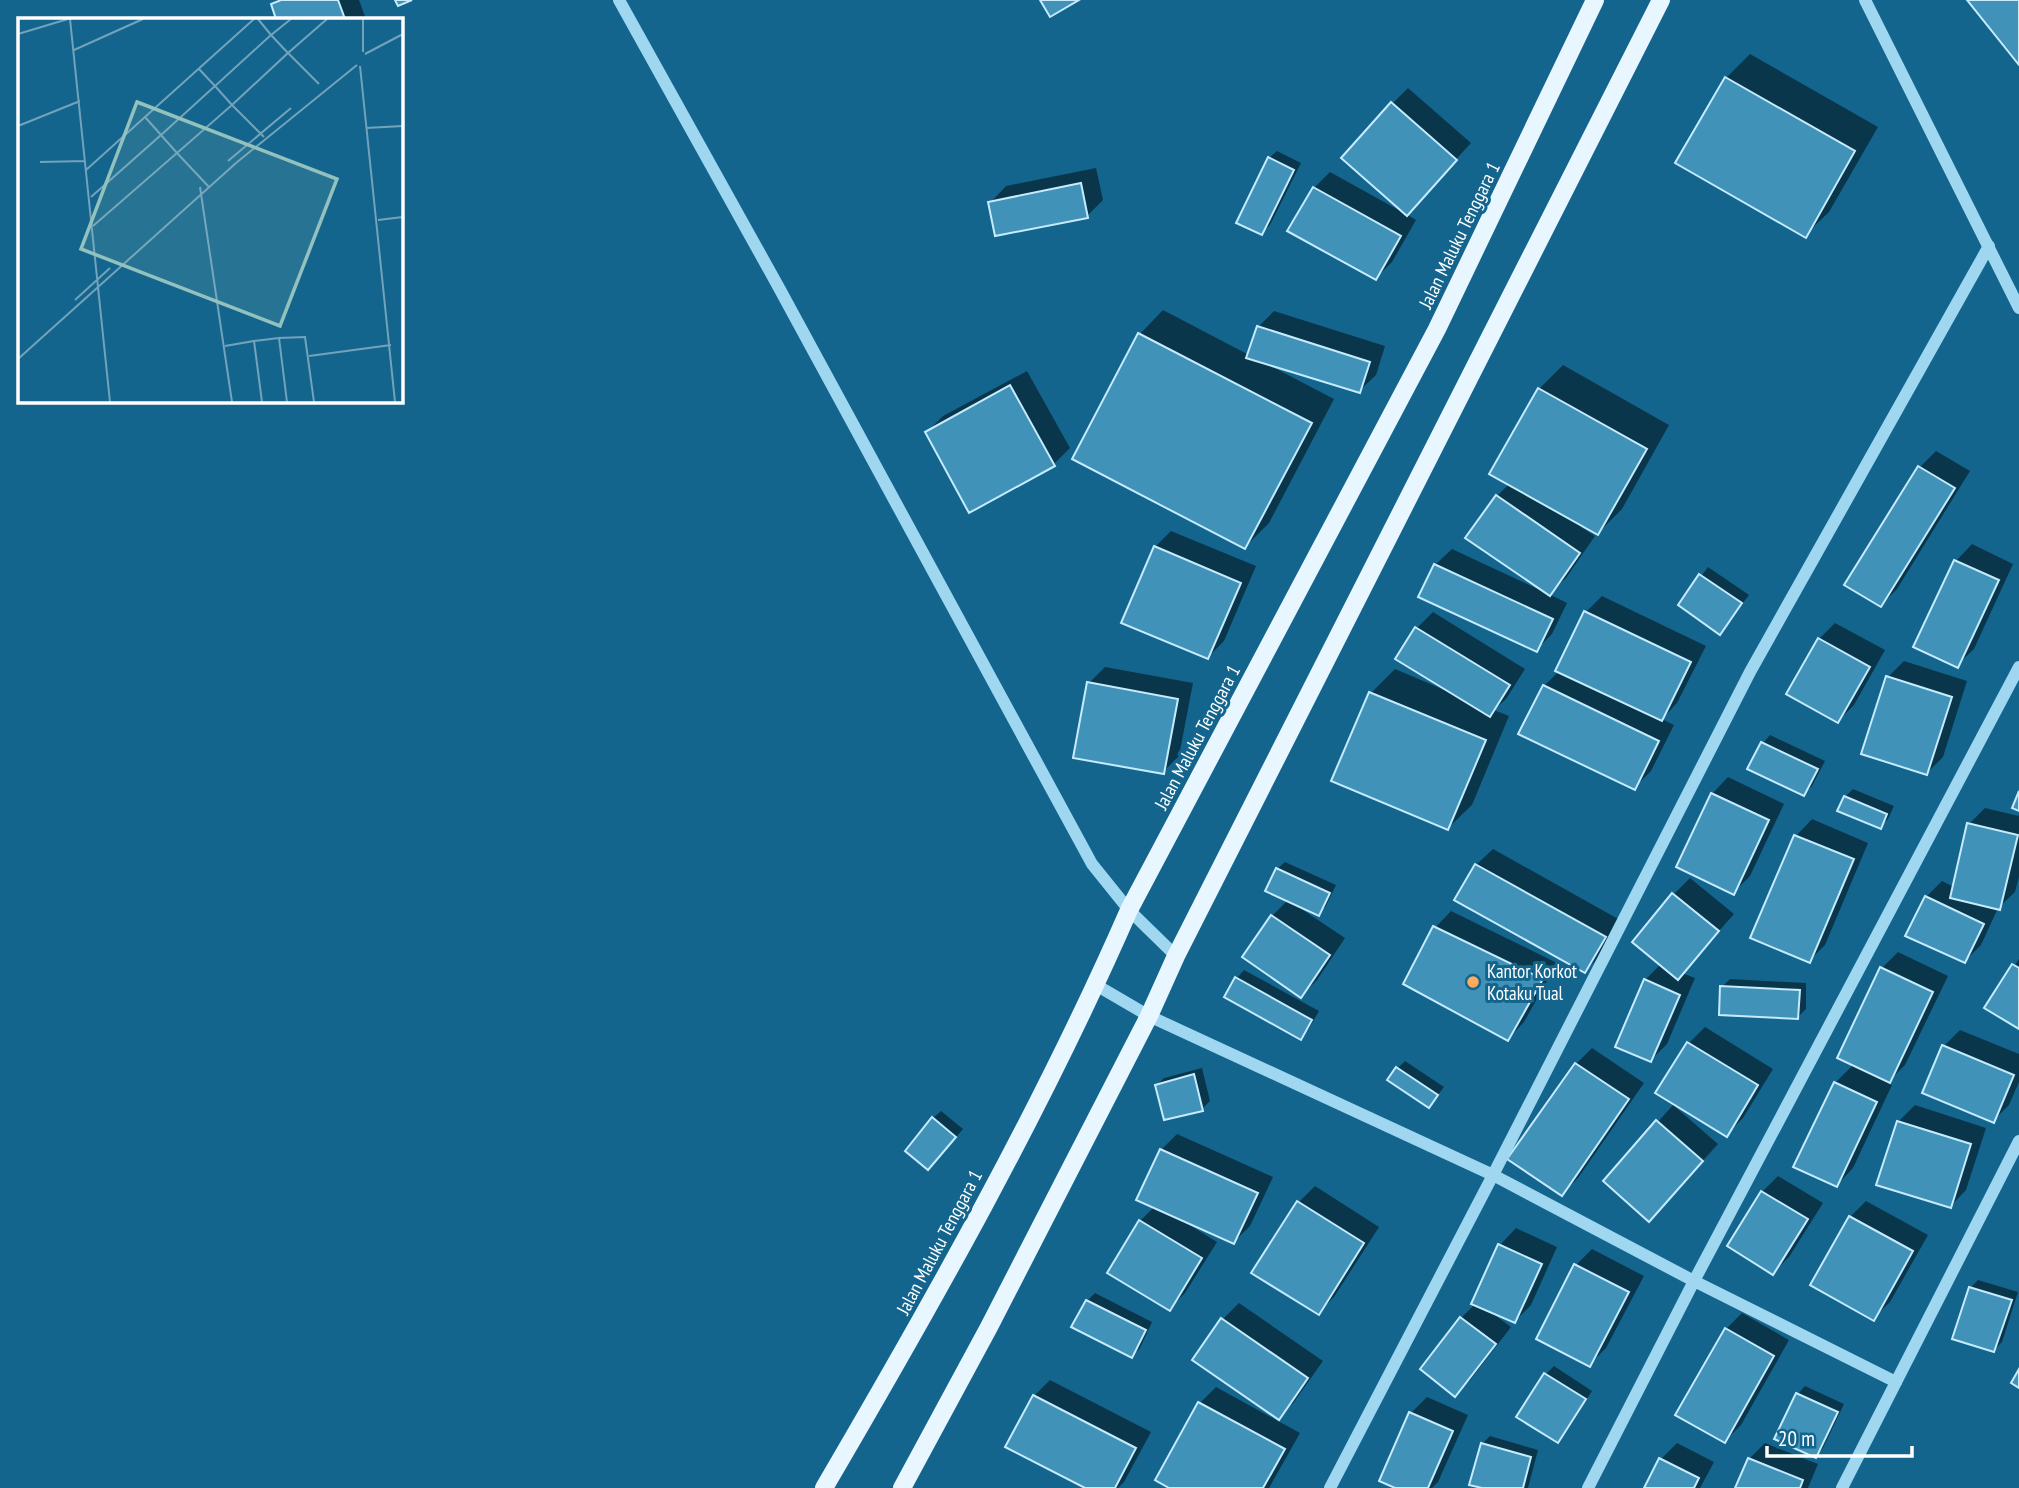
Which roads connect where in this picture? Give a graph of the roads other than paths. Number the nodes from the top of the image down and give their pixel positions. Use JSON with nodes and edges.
{"nodes":[{"id":1,"x":619,"y":0,"type":"edge"},
{"id":2,"x":1595,"y":0,"type":"edge"},
{"id":3,"x":1661,"y":0,"type":"edge"},
{"id":4,"x":1866,"y":0,"type":"edge"},
{"id":5,"x":1989,"y":246,"type":"junction"},
{"id":6,"x":2019,"y":308,"type":"edge"},
{"id":7,"x":2019,"y":667,"type":"edge"},
{"id":8,"x":1129,"y":910,"type":"junction"},
{"id":9,"x":1175,"y":956,"type":"junction"},
{"id":10,"x":1096,"y":985,"type":"junction"},
{"id":11,"x":1149,"y":1016,"type":"junction"},
{"id":12,"x":2019,"y":1141,"type":"edge"},
{"id":13,"x":1493,"y":1175,"type":"junction"},
{"id":14,"x":1694,"y":1281,"type":"junction"},
{"id":15,"x":1896,"y":1382,"type":"junction"},
{"id":16,"x":824,"y":1488,"type":"edge"},
{"id":17,"x":902,"y":1488,"type":"edge"},
{"id":18,"x":1330,"y":1488,"type":"edge"},
{"id":19,"x":1588,"y":1488,"type":"edge"},
{"id":20,"x":1842,"y":1488,"type":"edge"}],
"edges":[{"from":1,"to":8,"type":"street"},
{"from":2,"to":8,"type":"main road","name":"Jalan Maluku Tenggara 1"},
{"from":3,"to":9,"type":"main road"},
{"from":4,"to":5,"type":"street"},
{"from":5,"to":6,"type":"street"},
{"from":5,"to":13,"type":"street"},
{"from":7,"to":14,"type":"street"},
{"from":8,"to":9,"type":"street"},
{"from":8,"to":10,"type":"main road","name":"Jalan Maluku Tenggara 1"},
{"from":9,"to":11,"type":"main road"},
{"from":10,"to":11,"type":"street"},
{"from":10,"to":16,"type":"main road","name":"Jalan Maluku Tenggara 1"},
{"from":11,"to":13,"type":"street"},
{"from":11,"to":17,"type":"main road"},
{"from":12,"to":15,"type":"street"},
{"from":13,"to":14,"type":"street"},
{"from":13,"to":18,"type":"street"},
{"from":14,"to":15,"type":"street"},
{"from":14,"to":19,"type":"street"},
{"from":15,"to":20,"type":"street"}]}
